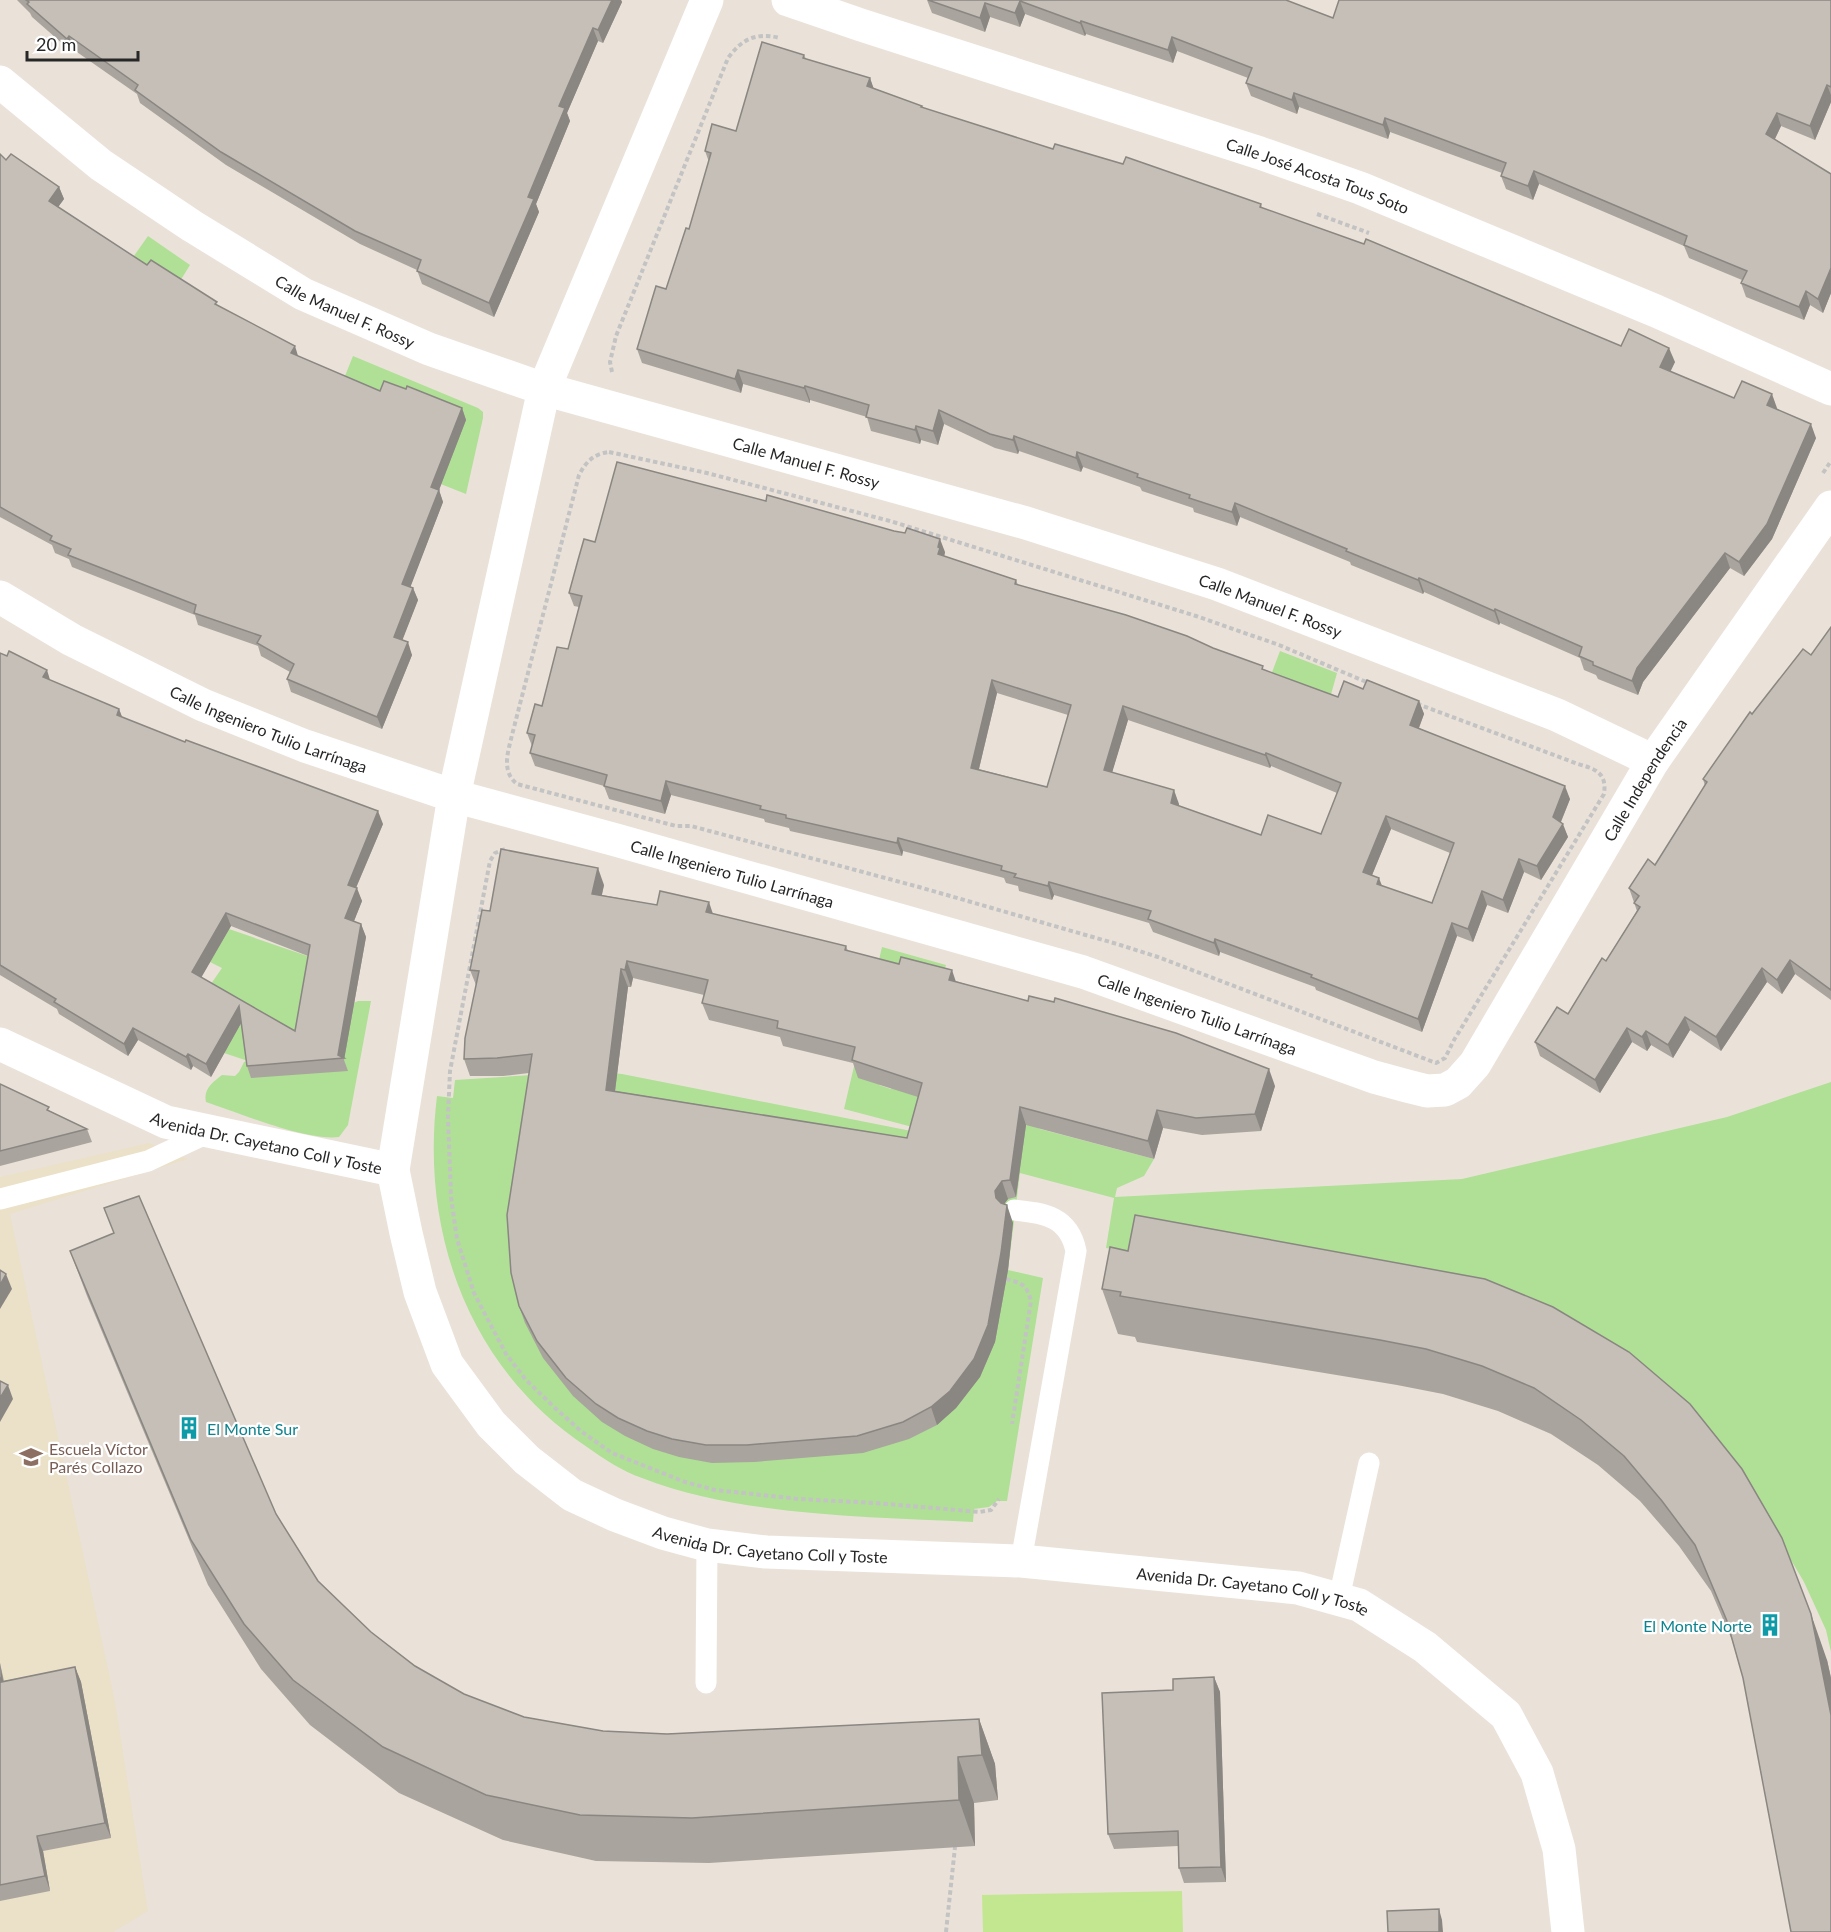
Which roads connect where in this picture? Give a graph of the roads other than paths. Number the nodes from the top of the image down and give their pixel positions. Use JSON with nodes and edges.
{"nodes":[{"id":1,"x":707,"y":0,"type":"edge"},
{"id":2,"x":788,"y":0,"type":"edge"},
{"id":3,"x":0,"y":82,"type":"edge"},
{"id":4,"x":544,"y":389,"type":"junction"},
{"id":5,"x":1831,"y":389,"type":"edge"},
{"id":6,"x":1824,"y":493,"type":"edge"},
{"id":7,"x":0,"y":597,"type":"edge"},
{"id":8,"x":1653,"y":761,"type":"junction"},
{"id":9,"x":454,"y":796,"type":"junction"},
{"id":10,"x":0,"y":1044,"type":"edge"},
{"id":11,"x":1475,"y":1064,"type":"joint"},
{"id":12,"x":212,"y":1131,"type":"junction"},
{"id":13,"x":393,"y":1170,"type":"junction"},
{"id":14,"x":0,"y":1199,"type":"edge"},
{"id":15,"x":1014,"y":1210,"type":"dead end"},
{"id":16,"x":1369,"y":1463,"type":"dead end"},
{"id":17,"x":707,"y":1545,"type":"junction"},
{"id":18,"x":1021,"y":1561,"type":"junction"},
{"id":19,"x":1339,"y":1598,"type":"junction"},
{"id":20,"x":706,"y":1683,"type":"dead end"},
{"id":21,"x":1568,"y":1932,"type":"edge"}],
"edges":[{"from":1,"to":4,"type":"street"},
{"from":2,"to":5,"type":"street","name":"Calle José Acosta Tous Soto"},
{"from":3,"to":4,"type":"street","name":"Calle Manuel F. Rossy"},
{"from":4,"to":8,"type":"street","name":"Calle Manuel F. Rossy"},
{"from":4,"to":9,"type":"street"},
{"from":6,"to":8,"type":"street","name":"Calle Independencia"},
{"from":7,"to":9,"type":"street","name":"Calle Ingeniero Tulio Larrínaga"},
{"from":8,"to":11,"type":"street","name":"Calle Independencia"},
{"from":9,"to":11,"type":"street","name":"Calle Ingeniero Tulio Larrínaga"},
{"from":9,"to":13,"type":"street"},
{"from":10,"to":12,"type":"street","name":"Avenida Dr. Cayetano Coll y Toste"},
{"from":12,"to":13,"type":"street","name":"Avenida Dr. Cayetano Coll y Toste"},
{"from":12,"to":14,"type":"lane"},
{"from":13,"to":17,"type":"street","name":"Avenida Dr. Cayetano Coll y Toste"},
{"from":15,"to":18,"type":"lane"},
{"from":16,"to":19,"type":"lane"},
{"from":17,"to":18,"type":"street","name":"Avenida Dr. Cayetano Coll y Toste"},
{"from":17,"to":20,"type":"lane"},
{"from":18,"to":19,"type":"street","name":"Avenida Dr. Cayetano Coll y Toste"},
{"from":19,"to":21,"type":"street","name":"Avenida Dr. Cayetano Coll y Toste"}]}
